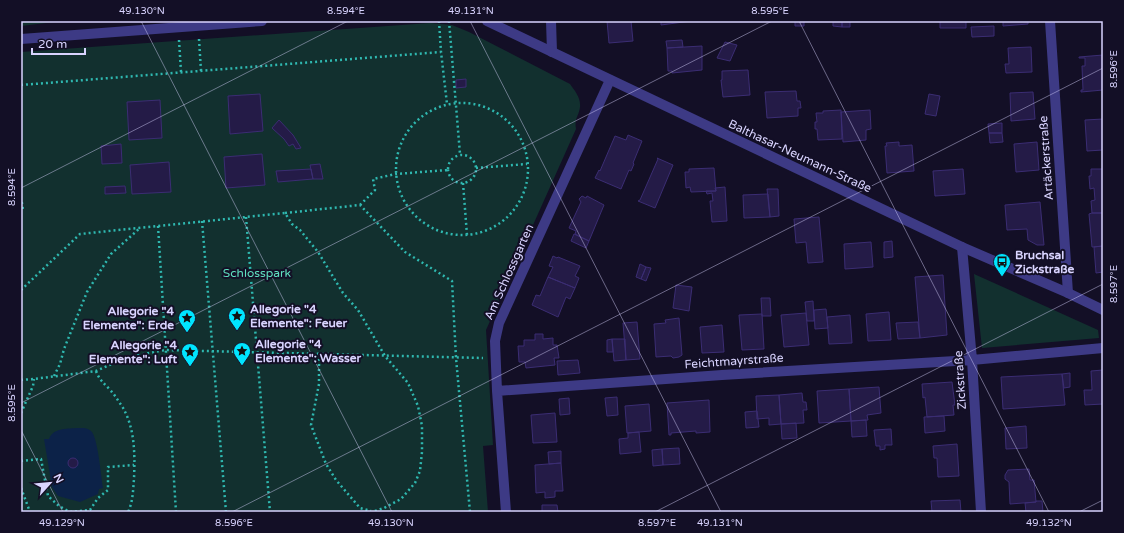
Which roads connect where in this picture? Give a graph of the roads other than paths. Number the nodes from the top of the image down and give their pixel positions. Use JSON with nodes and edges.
{"nodes":[{"id":1,"x":262,"y":21,"type":"edge"},
{"id":2,"x":487,"y":21,"type":"edge"},
{"id":3,"x":551,"y":21,"type":"edge"},
{"id":4,"x":1050,"y":21,"type":"edge"},
{"id":5,"x":21,"y":39,"type":"edge"},
{"id":6,"x":552,"y":52,"type":"junction"},
{"id":7,"x":610,"y":80,"type":"junction"},
{"id":8,"x":962,"y":247,"type":"junction"},
{"id":9,"x":1068,"y":293,"type":"junction"},
{"id":10,"x":1103,"y":310,"type":"edge"},
{"id":11,"x":1103,"y":348,"type":"edge"},
{"id":12,"x":972,"y":360,"type":"junction"},
{"id":13,"x":497,"y":391,"type":"junction"},
{"id":14,"x":506,"y":512,"type":"edge"},
{"id":15,"x":982,"y":512,"type":"edge"}],
"edges":[{"from":1,"to":5,"type":"street"},
{"from":2,"to":6,"type":"street","name":"Balthasar-Neumann-Straße"},
{"from":3,"to":6,"type":"street"},
{"from":4,"to":9,"type":"street","name":"Artäckerstraße"},
{"from":6,"to":7,"type":"street","name":"Balthasar-Neumann-Straße"},
{"from":7,"to":8,"type":"street","name":"Balthasar-Neumann-Straße"},
{"from":7,"to":13,"type":"street","name":"Am Schlossgarten"},
{"from":8,"to":9,"type":"street","name":"Balthasar-Neumann-Straße"},
{"from":8,"to":12,"type":"street","name":"Zickstraße"},
{"from":9,"to":10,"type":"street","name":"Balthasar-Neumann-Straße"},
{"from":11,"to":12,"type":"street"},
{"from":12,"to":13,"type":"street","name":"Feichtmayrstraße"},
{"from":12,"to":15,"type":"street","name":"Zickstraße"},
{"from":13,"to":14,"type":"street","name":"Am Schlossgarten"}]}
